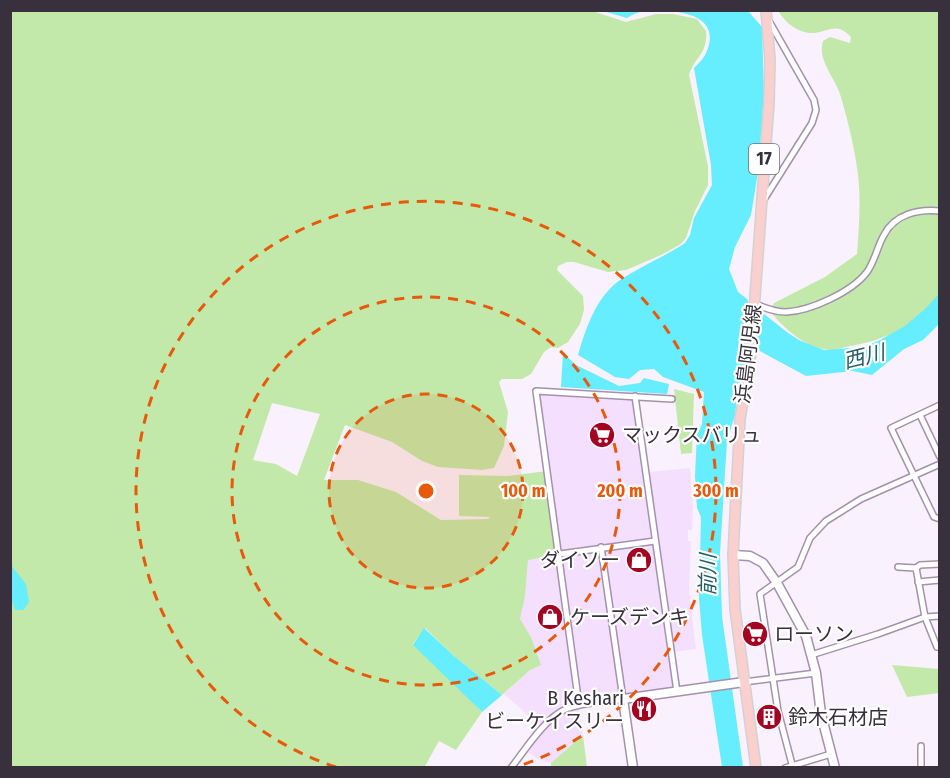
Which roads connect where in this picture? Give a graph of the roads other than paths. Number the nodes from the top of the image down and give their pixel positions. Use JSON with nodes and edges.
{"nodes":[{"id":1,"x":767,"y":14,"type":"edge"},
{"id":2,"x":761,"y":205,"type":"junction"},
{"id":3,"x":939,"y":212,"type":"edge"},
{"id":4,"x":755,"y":306,"type":"junction"},
{"id":5,"x":635,"y":396,"type":"junction"},
{"id":6,"x":672,"y":399,"type":"dead end"},
{"id":7,"x":939,"y":405,"type":"edge"},
{"id":8,"x":920,"y":415,"type":"junction"},
{"id":9,"x":939,"y":457,"type":"edge"},
{"id":10,"x":939,"y":464,"type":"edge"},
{"id":11,"x":913,"y":476,"type":"junction"},
{"id":12,"x":939,"y":519,"type":"edge"},
{"id":13,"x":655,"y":541,"type":"junction"},
{"id":14,"x":601,"y":548,"type":"junction"},
{"id":15,"x":560,"y":554,"type":"junction"},
{"id":16,"x":733,"y":555,"type":"junction"},
{"id":17,"x":939,"y":564,"type":"edge"},
{"id":18,"x":898,"y":567,"type":"dead end"},
{"id":19,"x":916,"y":568,"type":"junction"},
{"id":20,"x":939,"y":580,"type":"edge"},
{"id":21,"x":918,"y":582,"type":"junction"},
{"id":22,"x":777,"y":583,"type":"junction"},
{"id":23,"x":939,"y":616,"type":"edge"},
{"id":24,"x":925,"y":617,"type":"junction"},
{"id":25,"x":939,"y":647,"type":"edge"},
{"id":26,"x":811,"y":655,"type":"junction"},
{"id":27,"x":816,"y":674,"type":"junction"},
{"id":28,"x":773,"y":678,"type":"junction"},
{"id":29,"x":741,"y":683,"type":"junction"},
{"id":30,"x":677,"y":692,"type":"junction"},
{"id":31,"x":623,"y":699,"type":"junction"},
{"id":32,"x":579,"y":705,"type":"junction"},
{"id":33,"x":921,"y":746,"type":"dead end"},
{"id":34,"x":831,"y":754,"type":"junction"},
{"id":35,"x":792,"y":767,"type":"edge"},
{"id":36,"x":511,"y":768,"type":"edge"},
{"id":37,"x":633,"y":768,"type":"edge"},
{"id":38,"x":756,"y":768,"type":"edge"},
{"id":39,"x":785,"y":768,"type":"edge"},
{"id":40,"x":835,"y":768,"type":"edge"},
{"id":41,"x":921,"y":768,"type":"edge"}],
"edges":[{"from":1,"to":2,"type":"main road","name":"浜島阿児線","number":"17"},
{"from":1,"to":2,"type":"street"},
{"from":2,"to":4,"type":"main road","name":"浜島阿児線","number":"17"},
{"from":3,"to":4,"type":"street"},
{"from":4,"to":16,"type":"main road","name":"浜島阿児線","number":"17"},
{"from":5,"to":6,"type":"street"},
{"from":5,"to":13,"type":"street"},
{"from":5,"to":15,"type":"street"},
{"from":7,"to":8,"type":"street"},
{"from":8,"to":9,"type":"street"},
{"from":8,"to":11,"type":"street"},
{"from":10,"to":11,"type":"street"},
{"from":11,"to":12,"type":"street"},
{"from":11,"to":22,"type":"street"},
{"from":13,"to":14,"type":"street"},
{"from":13,"to":30,"type":"street"},
{"from":14,"to":15,"type":"street"},
{"from":14,"to":31,"type":"street"},
{"from":15,"to":32,"type":"street"},
{"from":16,"to":22,"type":"street"},
{"from":16,"to":29,"type":"main road","name":"浜島阿児線","number":"17"},
{"from":17,"to":19,"type":"street"},
{"from":18,"to":19,"type":"street"},
{"from":19,"to":21,"type":"street"},
{"from":20,"to":21,"type":"street"},
{"from":21,"to":24,"type":"street"},
{"from":22,"to":26,"type":"street"},
{"from":22,"to":28,"type":"street"},
{"from":23,"to":24,"type":"street"},
{"from":24,"to":25,"type":"street"},
{"from":24,"to":26,"type":"street"},
{"from":26,"to":27,"type":"street"},
{"from":27,"to":28,"type":"street"},
{"from":27,"to":34,"type":"street"},
{"from":28,"to":29,"type":"street"},
{"from":28,"to":35,"type":"street"},
{"from":29,"to":30,"type":"street"},
{"from":29,"to":38,"type":"main road","name":"浜島阿児線","number":"17"},
{"from":30,"to":31,"type":"street"},
{"from":31,"to":32,"type":"street"},
{"from":31,"to":37,"type":"street"},
{"from":32,"to":36,"type":"street"},
{"from":33,"to":41,"type":"street"},
{"from":34,"to":35,"type":"street"},
{"from":34,"to":40,"type":"street"},
{"from":35,"to":39,"type":"street"}]}
